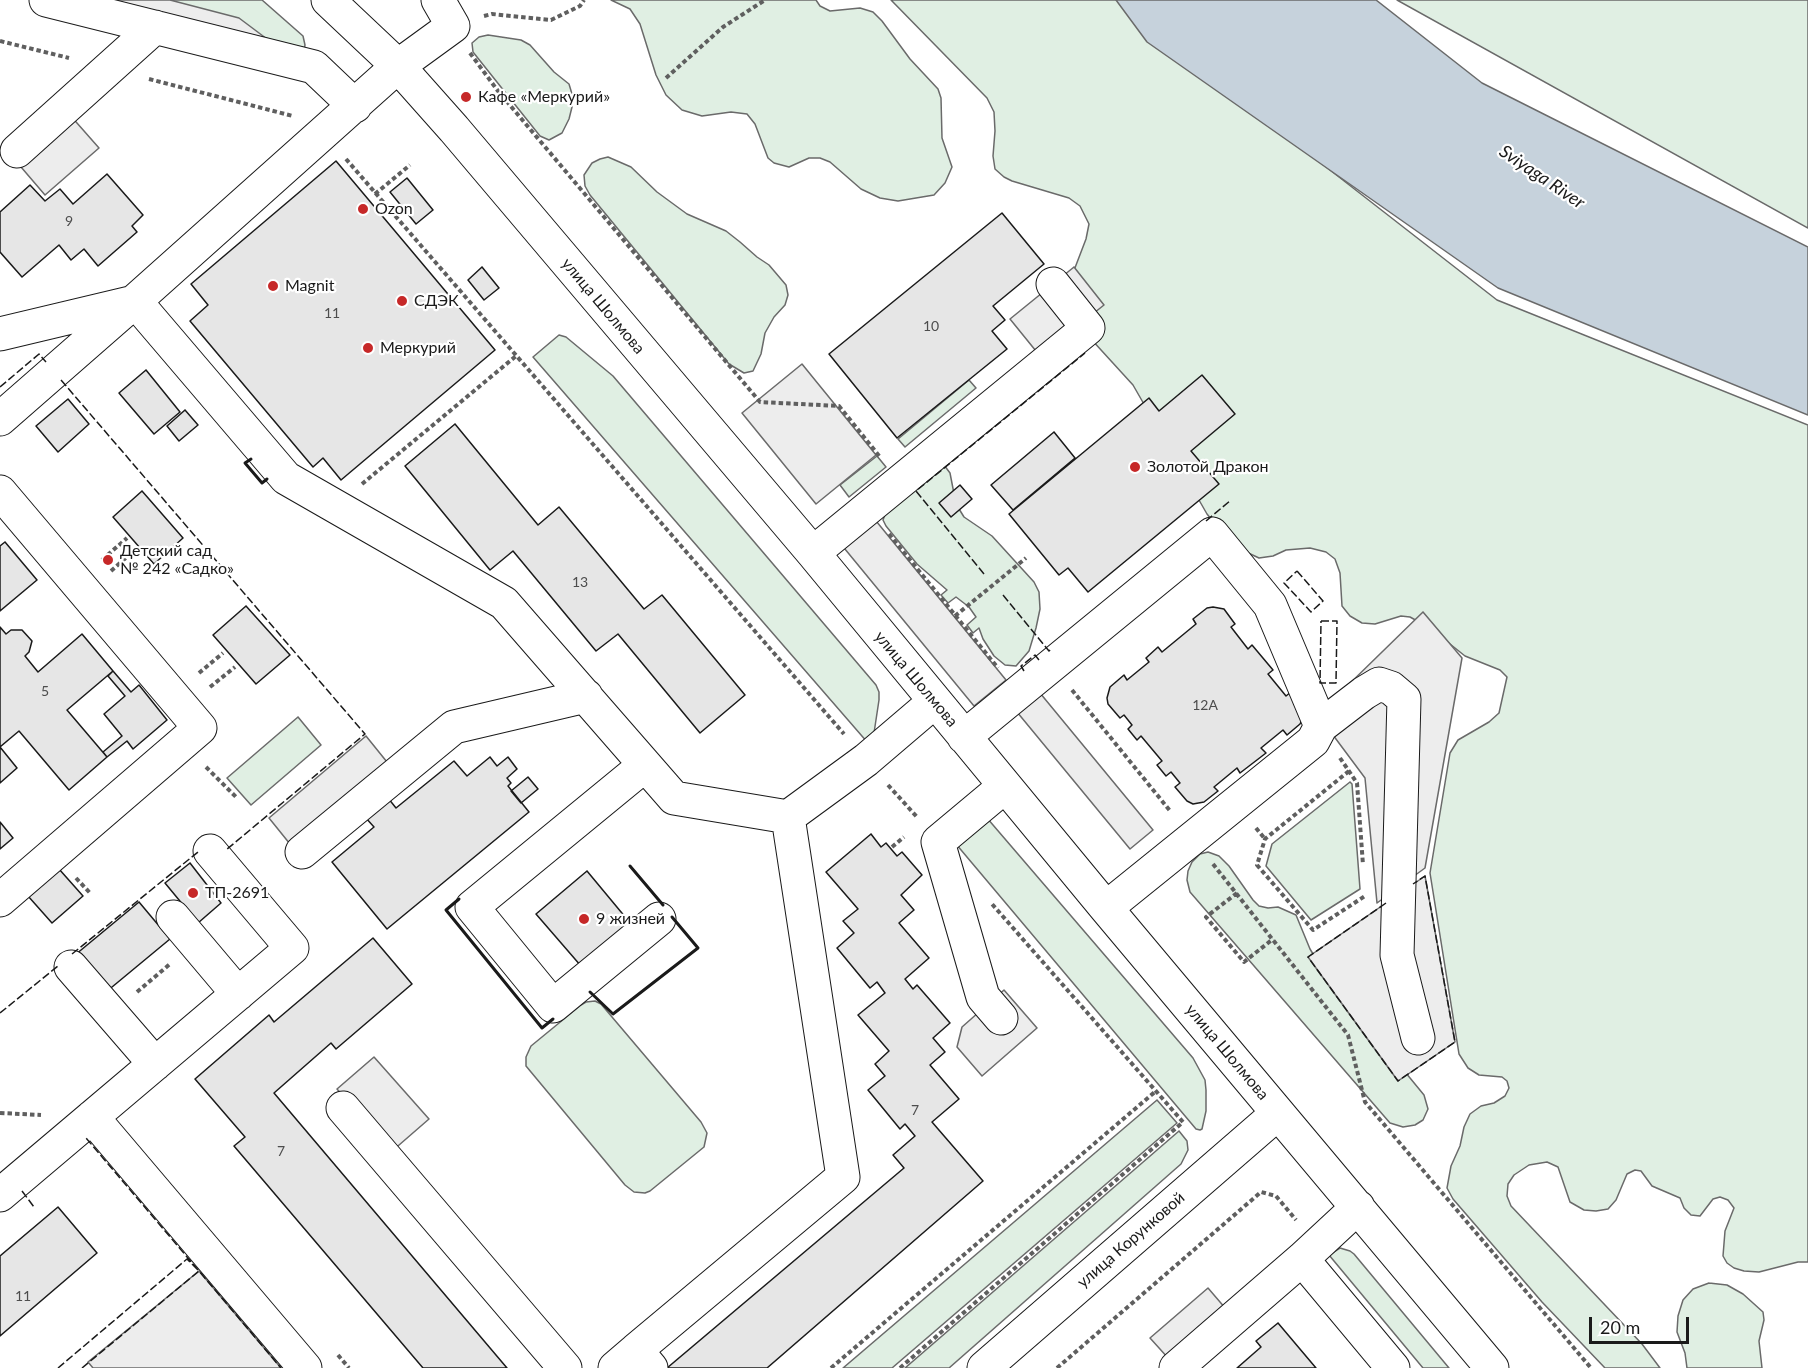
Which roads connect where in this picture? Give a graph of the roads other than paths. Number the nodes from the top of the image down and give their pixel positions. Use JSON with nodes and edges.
{"nodes":[{"id":1,"x":46,"y":0,"type":"edge"},
{"id":2,"x":328,"y":0,"type":"edge"},
{"id":3,"x":446,"y":13,"type":"edge"},
{"id":4,"x":155,"y":27,"type":"junction"},
{"id":5,"x":399,"y":66,"type":"junction"},
{"id":6,"x":355,"y":106,"type":"junction"},
{"id":7,"x":17,"y":151,"type":"dead end"},
{"id":8,"x":1053,"y":284,"type":"dead end"},
{"id":9,"x":135,"y":301,"type":"junction"},
{"id":10,"x":0,"y":334,"type":"edge"},
{"id":11,"x":0,"y":419,"type":"edge"},
{"id":12,"x":0,"y":492,"type":"edge"},
{"id":13,"x":813,"y":553,"type":"junction"},
{"id":14,"x":586,"y":696,"type":"junction"},
{"id":15,"x":934,"y":702,"type":"junction"},
{"id":16,"x":1321,"y":726,"type":"junction"},
{"id":17,"x":964,"y":737,"type":"junction"},
{"id":18,"x":645,"y":765,"type":"junction"},
{"id":19,"x":1005,"y":786,"type":"junction"},
{"id":20,"x":788,"y":817,"type":"junction"},
{"id":21,"x":210,"y":851,"type":"dead end"},
{"id":22,"x":302,"y":852,"type":"dead end"},
{"id":23,"x":0,"y":900,"type":"edge"},
{"id":24,"x":1106,"y":908,"type":"junction"},
{"id":25,"x":173,"y":917,"type":"dead end"},
{"id":26,"x":659,"y":919,"type":"dead end"},
{"id":27,"x":71,"y":966,"type":"dead end"},
{"id":28,"x":238,"y":993,"type":"junction"},
{"id":29,"x":1001,"y":1018,"type":"dead end"},
{"id":30,"x":1419,"y":1038,"type":"dead end"},
{"id":31,"x":155,"y":1064,"type":"junction"},
{"id":32,"x":343,"y":1108,"type":"dead end"},
{"id":33,"x":1278,"y":1113,"type":"junction"},
{"id":34,"x":92,"y":1117,"type":"junction"},
{"id":35,"x":0,"y":1195,"type":"edge"},
{"id":36,"x":1358,"y":1207,"type":"junction"},
{"id":37,"x":1310,"y":1252,"type":"junction"},
{"id":38,"x":634,"y":1362,"type":"edge"},
{"id":39,"x":305,"y":1368,"type":"edge"},
{"id":40,"x":565,"y":1368,"type":"edge"},
{"id":41,"x":984,"y":1368,"type":"edge"},
{"id":42,"x":1176,"y":1368,"type":"edge"},
{"id":43,"x":1393,"y":1368,"type":"edge"},
{"id":44,"x":1492,"y":1368,"type":"edge"}],
"edges":[{"from":1,"to":4,"type":"street"},
{"from":2,"to":5,"type":"street","name":"улица Шолмова"},
{"from":3,"to":5,"type":"street"},
{"from":4,"to":6,"type":"street"},
{"from":4,"to":7,"type":"street"},
{"from":5,"to":6,"type":"street"},
{"from":5,"to":13,"type":"street","name":"улица Шолмова"},
{"from":6,"to":9,"type":"street"},
{"from":8,"to":13,"type":"street"},
{"from":9,"to":10,"type":"street"},
{"from":9,"to":11,"type":"street"},
{"from":9,"to":14,"type":"street"},
{"from":12,"to":23,"type":"street"},
{"from":13,"to":15,"type":"street","name":"улица Шолмова"},
{"from":14,"to":18,"type":"street"},
{"from":14,"to":22,"type":"street"},
{"from":15,"to":17,"type":"street","name":"улица Шолмова"},
{"from":15,"to":20,"type":"street"},
{"from":16,"to":17,"type":"street"},
{"from":16,"to":24,"type":"street"},
{"from":16,"to":30,"type":"street"},
{"from":17,"to":19,"type":"street","name":"улица Шолмова"},
{"from":18,"to":20,"type":"street"},
{"from":18,"to":26,"type":"street"},
{"from":19,"to":24,"type":"street","name":"улица Шолмова"},
{"from":19,"to":29,"type":"street"},
{"from":20,"to":38,"type":"street"},
{"from":21,"to":28,"type":"street"},
{"from":24,"to":33,"type":"street","name":"улица Шолмова"},
{"from":25,"to":28,"type":"street"},
{"from":27,"to":31,"type":"street"},
{"from":28,"to":31,"type":"street"},
{"from":31,"to":34,"type":"street"},
{"from":32,"to":40,"type":"street"},
{"from":33,"to":36,"type":"street","name":"улица Шолмова"},
{"from":33,"to":41,"type":"street","name":"улица Корунковой"},
{"from":34,"to":35,"type":"street"},
{"from":34,"to":39,"type":"street"},
{"from":36,"to":37,"type":"street"},
{"from":36,"to":44,"type":"street","name":"улица Шолмова"},
{"from":37,"to":42,"type":"street"},
{"from":37,"to":43,"type":"street"}]}
